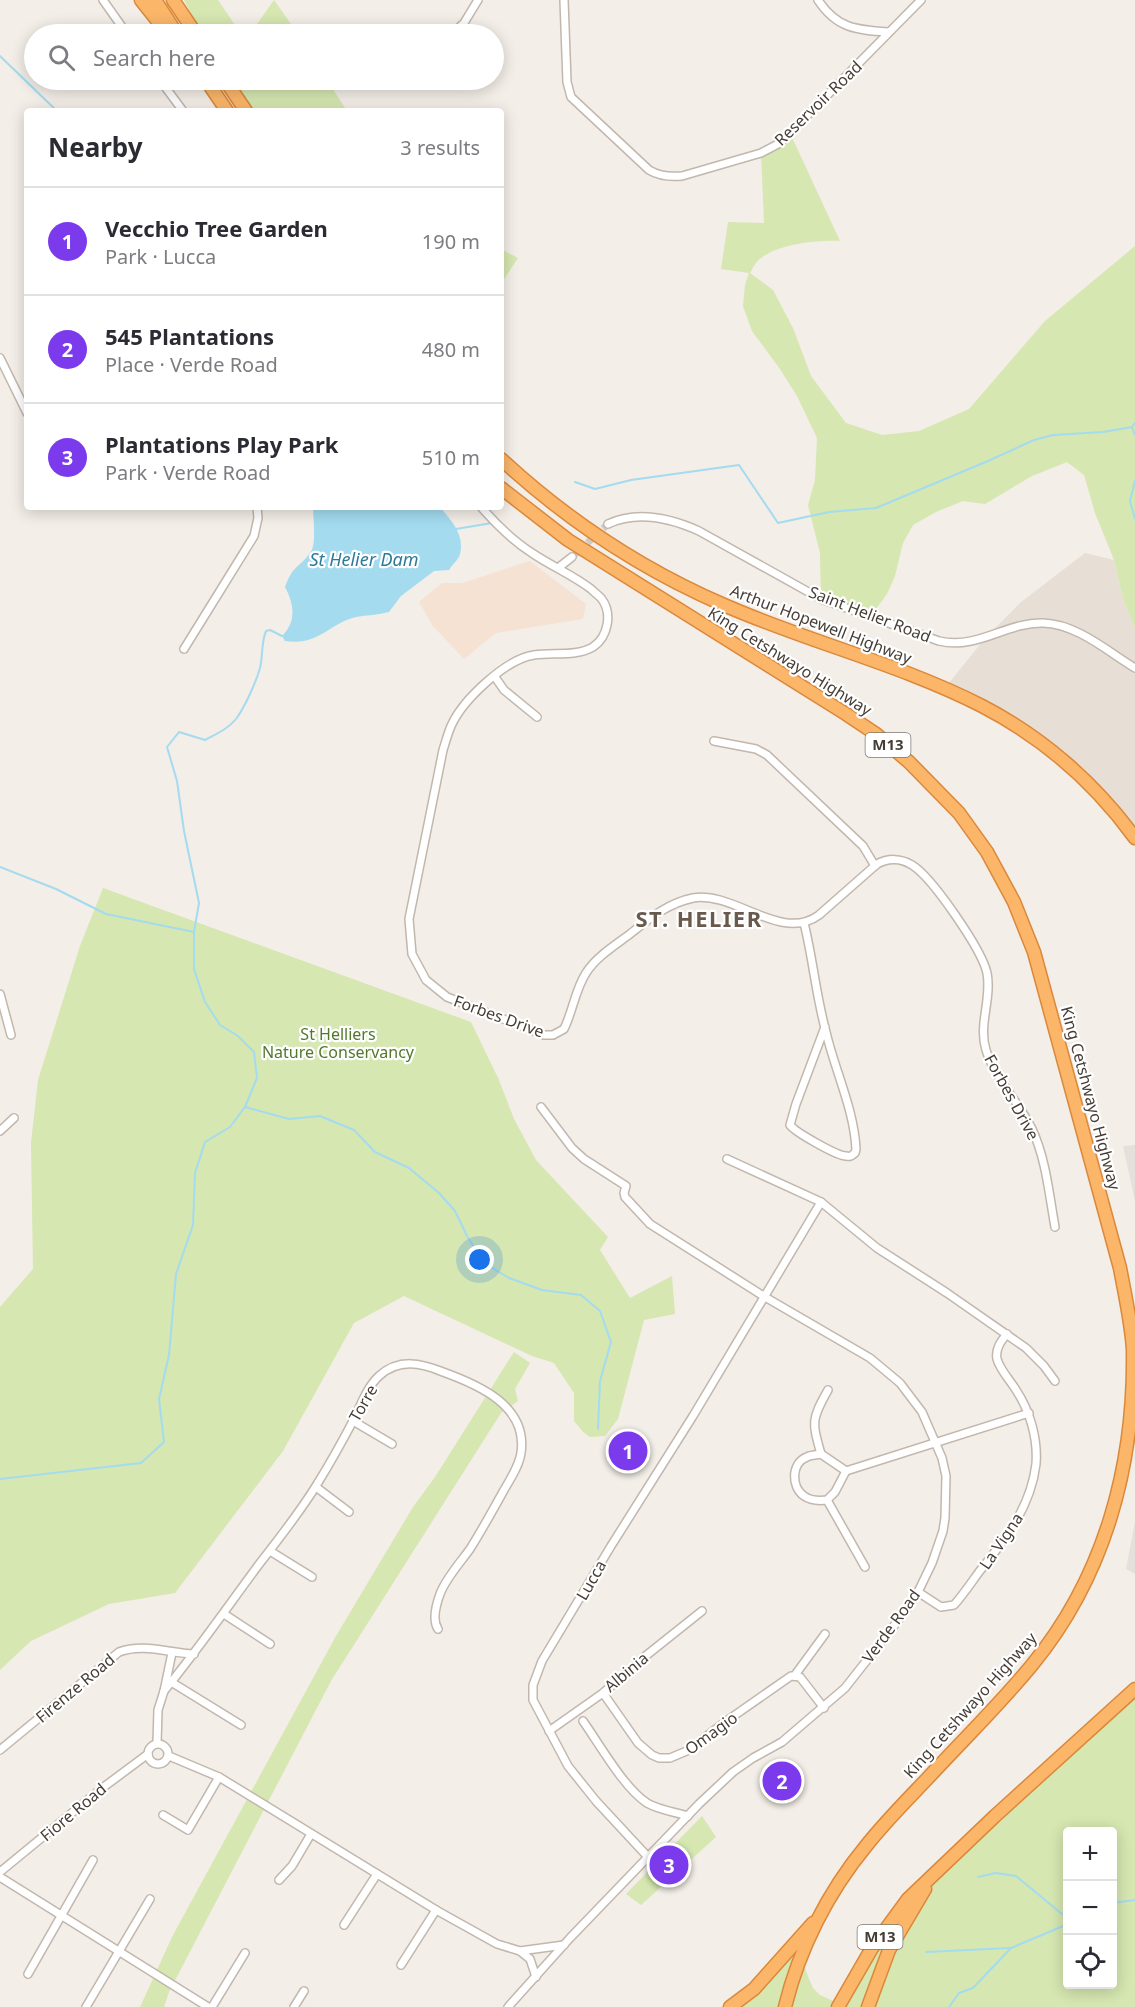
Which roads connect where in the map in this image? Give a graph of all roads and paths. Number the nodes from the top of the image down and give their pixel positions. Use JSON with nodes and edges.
{"nodes":[{"id":1,"x":103,"y":0,"type":"edge"},
{"id":2,"x":141,"y":0,"type":"edge"},
{"id":3,"x":155,"y":0,"type":"edge"},
{"id":4,"x":173,"y":0,"type":"edge"},
{"id":5,"x":184,"y":0,"type":"edge"},
{"id":6,"x":478,"y":0,"type":"edge"},
{"id":7,"x":564,"y":0,"type":"edge"},
{"id":8,"x":818,"y":0,"type":"edge"},
{"id":9,"x":921,"y":0,"type":"edge"},
{"id":10,"x":120,"y":24,"type":"edge"},
{"id":11,"x":160,"y":24,"type":"edge"},
{"id":12,"x":171,"y":24,"type":"edge"},
{"id":13,"x":189,"y":24,"type":"edge"},
{"id":14,"x":196,"y":24,"type":"edge"},
{"id":15,"x":463,"y":24,"type":"edge"},
{"id":16,"x":889,"y":32,"type":"junction"},
{"id":17,"x":167,"y":90,"type":"edge"},
{"id":18,"x":212,"y":90,"type":"edge"},
{"id":19,"x":232,"y":90,"type":"edge"},
{"id":20,"x":181,"y":108,"type":"edge"},
{"id":21,"x":224,"y":108,"type":"edge"},
{"id":22,"x":244,"y":108,"type":"edge"},
{"id":23,"x":0,"y":358,"type":"edge"},
{"id":24,"x":24,"y":410,"type":"edge"},
{"id":25,"x":504,"y":462,"type":"edge"},
{"id":26,"x":504,"y":491,"type":"edge"},
{"id":27,"x":257,"y":510,"type":"edge"},
{"id":28,"x":484,"y":510,"type":"edge"},
{"id":29,"x":608,"y":524,"type":"tunnel mouth"},
{"id":30,"x":572,"y":557,"type":"tunnel mouth"},
{"id":31,"x":558,"y":568,"type":"junction"},
{"id":32,"x":184,"y":649,"type":"dead end"},
{"id":33,"x":1135,"y":668,"type":"edge"},
{"id":34,"x":495,"y":677,"type":"junction"},
{"id":35,"x":537,"y":717,"type":"dead end"},
{"id":36,"x":714,"y":741,"type":"dead end"},
{"id":37,"x":1135,"y":838,"type":"edge"},
{"id":38,"x":874,"y":866,"type":"junction"},
{"id":39,"x":804,"y":923,"type":"junction"},
{"id":40,"x":0,"y":994,"type":"edge"},
{"id":41,"x":825,"y":1027,"type":"junction"},
{"id":42,"x":11,"y":1035,"type":"dead end"},
{"id":43,"x":541,"y":1107,"type":"dead end"},
{"id":44,"x":14,"y":1118,"type":"dead end"},
{"id":45,"x":0,"y":1131,"type":"edge"},
{"id":46,"x":727,"y":1159,"type":"dead end"},
{"id":47,"x":821,"y":1202,"type":"junction"},
{"id":48,"x":1055,"y":1227,"type":"dead end"},
{"id":49,"x":765,"y":1297,"type":"junction"},
{"id":50,"x":1007,"y":1334,"type":"junction"},
{"id":51,"x":1055,"y":1381,"type":"dead end"},
{"id":52,"x":828,"y":1390,"type":"dead end"},
{"id":53,"x":1029,"y":1413,"type":"junction"},
{"id":54,"x":353,"y":1421,"type":"junction"},
{"id":55,"x":936,"y":1443,"type":"junction"},
{"id":56,"x":392,"y":1444,"type":"dead end"},
{"id":57,"x":821,"y":1455,"type":"junction"},
{"id":58,"x":846,"y":1472,"type":"junction"},
{"id":59,"x":316,"y":1486,"type":"junction"},
{"id":60,"x":827,"y":1500,"type":"junction"},
{"id":61,"x":349,"y":1512,"type":"dead end"},
{"id":62,"x":270,"y":1551,"type":"junction"},
{"id":63,"x":865,"y":1567,"type":"dead end"},
{"id":64,"x":312,"y":1577,"type":"dead end"},
{"id":65,"x":918,"y":1592,"type":"junction"},
{"id":66,"x":702,"y":1611,"type":"dead end"},
{"id":67,"x":224,"y":1614,"type":"junction"},
{"id":68,"x":438,"y":1629,"type":"dead end"},
{"id":69,"x":825,"y":1634,"type":"dead end"},
{"id":70,"x":270,"y":1644,"type":"dead end"},
{"id":71,"x":171,"y":1653,"type":"junction"},
{"id":72,"x":194,"y":1654,"type":"junction"},
{"id":73,"x":795,"y":1676,"type":"junction"},
{"id":74,"x":169,"y":1680,"type":"junction"},
{"id":75,"x":1135,"y":1689,"type":"edge"},
{"id":76,"x":603,"y":1693,"type":"junction"},
{"id":77,"x":824,"y":1708,"type":"junction"},
{"id":78,"x":583,"y":1722,"type":"dead end"},
{"id":79,"x":241,"y":1725,"type":"dead end"},
{"id":80,"x":549,"y":1731,"type":"junction"},
{"id":81,"x":157,"y":1743,"type":"junction"},
{"id":82,"x":0,"y":1750,"type":"edge"},
{"id":83,"x":148,"y":1754,"type":"junction"},
{"id":84,"x":169,"y":1756,"type":"junction"},
{"id":85,"x":219,"y":1777,"type":"junction"},
{"id":86,"x":163,"y":1815,"type":"dead end"},
{"id":87,"x":688,"y":1816,"type":"junction"},
{"id":88,"x":311,"y":1834,"type":"junction"},
{"id":89,"x":648,"y":1857,"type":"junction"},
{"id":90,"x":93,"y":1860,"type":"dead end"},
{"id":91,"x":0,"y":1872,"type":"edge"},
{"id":92,"x":377,"y":1874,"type":"junction"},
{"id":93,"x":0,"y":1877,"type":"edge"},
{"id":94,"x":931,"y":1877,"type":"junction"},
{"id":95,"x":279,"y":1880,"type":"dead end"},
{"id":96,"x":150,"y":1899,"type":"dead end"},
{"id":97,"x":436,"y":1910,"type":"junction"},
{"id":98,"x":61,"y":1917,"type":"junction"},
{"id":99,"x":817,"y":1919,"type":"junction"},
{"id":100,"x":344,"y":1925,"type":"dead end"},
{"id":101,"x":564,"y":1945,"type":"junction"},
{"id":102,"x":118,"y":1952,"type":"junction"},
{"id":103,"x":520,"y":1952,"type":"junction"},
{"id":104,"x":245,"y":1953,"type":"dead end"},
{"id":105,"x":401,"y":1965,"type":"dead end"},
{"id":106,"x":28,"y":1974,"type":"dead end"},
{"id":107,"x":536,"y":1977,"type":"junction"},
{"id":108,"x":304,"y":1991,"type":"dead end"},
{"id":109,"x":86,"y":2007,"type":"edge"},
{"id":110,"x":210,"y":2007,"type":"edge"},
{"id":111,"x":294,"y":2007,"type":"edge"},
{"id":112,"x":508,"y":2007,"type":"edge"},
{"id":113,"x":730,"y":2007,"type":"edge"},
{"id":114,"x":785,"y":2007,"type":"edge"},
{"id":115,"x":838,"y":2007,"type":"edge"},
{"id":116,"x":868,"y":2007,"type":"edge"}],
"edges":[{"from":1,"to":10,"type":"street"},
{"from":2,"to":11,"type":"highway"},
{"from":3,"to":12,"type":"highway"},
{"from":4,"to":13,"type":"highway"},
{"from":5,"to":14,"type":"highway"},
{"from":6,"to":15,"type":"street"},
{"from":7,"to":16,"type":"street","name":"Reservoir Road"},
{"from":8,"to":16,"type":"street"},
{"from":9,"to":16,"type":"street","name":"Reservoir Road"},
{"from":17,"to":20,"type":"street"},
{"from":18,"to":21,"type":"highway"},
{"from":19,"to":22,"type":"highway"},
{"from":23,"to":24,"type":"street"},
{"from":25,"to":37,"type":"highway","name":"Arthur Hopewell Highway"},
{"from":26,"to":99,"type":"highway","name":"King Cetshwayo Highway","number":"M13"},
{"from":27,"to":32,"type":"street"},
{"from":28,"to":31,"type":"street"},
{"from":29,"to":33,"type":"street","name":"Saint Helier Road"},
{"from":30,"to":31,"type":"street"},
{"from":31,"to":34,"type":"street","name":"Forbes Drive"},
{"from":34,"to":35,"type":"street"},
{"from":34,"to":39,"type":"street","name":"Forbes Drive"},
{"from":36,"to":38,"type":"street"},
{"from":38,"to":39,"type":"street"},
{"from":38,"to":48,"type":"street","name":"Forbes Drive"},
{"from":39,"to":41,"type":"street"},
{"from":40,"to":42,"type":"street"},
{"from":41,"to":41,"type":"street"},
{"from":43,"to":49,"type":"street","name":"Verde Road"},
{"from":44,"to":45,"type":"street"},
{"from":46,"to":47,"type":"street"},
{"from":47,"to":49,"type":"street"},
{"from":47,"to":50,"type":"street"},
{"from":49,"to":55,"type":"street","name":"Verde Road"},
{"from":49,"to":80,"type":"street","name":"Lucca"},
{"from":50,"to":51,"type":"street"},
{"from":50,"to":53,"type":"street","name":"La Vigna"},
{"from":52,"to":57,"type":"street"},
{"from":53,"to":55,"type":"street"},
{"from":53,"to":65,"type":"street","name":"La Vigna"},
{"from":54,"to":56,"type":"street"},
{"from":54,"to":59,"type":"street","name":"Torre"},
{"from":54,"to":68,"type":"street","name":"Torre"},
{"from":55,"to":58,"type":"street"},
{"from":55,"to":65,"type":"street","name":"Verde Road"},
{"from":57,"to":58,"type":"street"},
{"from":57,"to":60,"type":"street"},
{"from":58,"to":60,"type":"street"},
{"from":59,"to":61,"type":"street"},
{"from":59,"to":62,"type":"street","name":"Torre"},
{"from":60,"to":63,"type":"street"},
{"from":62,"to":64,"type":"street"},
{"from":62,"to":67,"type":"street","name":"Torre"},
{"from":65,"to":77,"type":"street","name":"Verde Road"},
{"from":66,"to":76,"type":"street","name":"Albinia"},
{"from":67,"to":70,"type":"street"},
{"from":67,"to":72,"type":"street","name":"Torre"},
{"from":69,"to":73,"type":"street"},
{"from":71,"to":72,"type":"street","name":"Firenze Road"},
{"from":71,"to":74,"type":"street","name":"Torre"},
{"from":71,"to":82,"type":"street","name":"Firenze Road"},
{"from":72,"to":74,"type":"street","name":"Torre"},
{"from":73,"to":76,"type":"street","name":"Omagio"},
{"from":73,"to":77,"type":"street"},
{"from":74,"to":79,"type":"street"},
{"from":74,"to":81,"type":"street","name":"Torre"},
{"from":75,"to":94,"type":"highway","number":"M13"},
{"from":76,"to":80,"type":"street","name":"Albinia"},
{"from":77,"to":87,"type":"street","name":"Verde Road"},
{"from":78,"to":87,"type":"street"},
{"from":80,"to":89,"type":"street","name":"Lucca"},
{"from":81,"to":83,"type":"street","name":"Fiore Road"},
{"from":81,"to":84,"type":"street"},
{"from":83,"to":84,"type":"street"},
{"from":83,"to":91,"type":"street","name":"Fiore Road"},
{"from":84,"to":85,"type":"street"},
{"from":85,"to":86,"type":"street"},
{"from":85,"to":88,"type":"street"},
{"from":87,"to":89,"type":"street","name":"Verde Road"},
{"from":88,"to":92,"type":"street"},
{"from":88,"to":95,"type":"street"},
{"from":89,"to":101,"type":"street","name":"Verde Road"},
{"from":90,"to":98,"type":"street"},
{"from":92,"to":97,"type":"street"},
{"from":92,"to":100,"type":"street"},
{"from":93,"to":98,"type":"street"},
{"from":94,"to":115,"type":"highway","number":"M13"},
{"from":94,"to":116,"type":"highway"},
{"from":96,"to":102,"type":"street"},
{"from":97,"to":103,"type":"street"},
{"from":97,"to":105,"type":"street"},
{"from":98,"to":102,"type":"street"},
{"from":98,"to":106,"type":"street"},
{"from":99,"to":113,"type":"highway"},
{"from":99,"to":114,"type":"highway","name":"King Cetshwayo Highway","number":"M13"},
{"from":101,"to":103,"type":"street"},
{"from":101,"to":107,"type":"street","name":"Verde Road"},
{"from":102,"to":109,"type":"street"},
{"from":102,"to":110,"type":"street"},
{"from":103,"to":107,"type":"street"},
{"from":104,"to":110,"type":"street"},
{"from":107,"to":112,"type":"street","name":"Verde Road"},
{"from":108,"to":111,"type":"street"}]}
